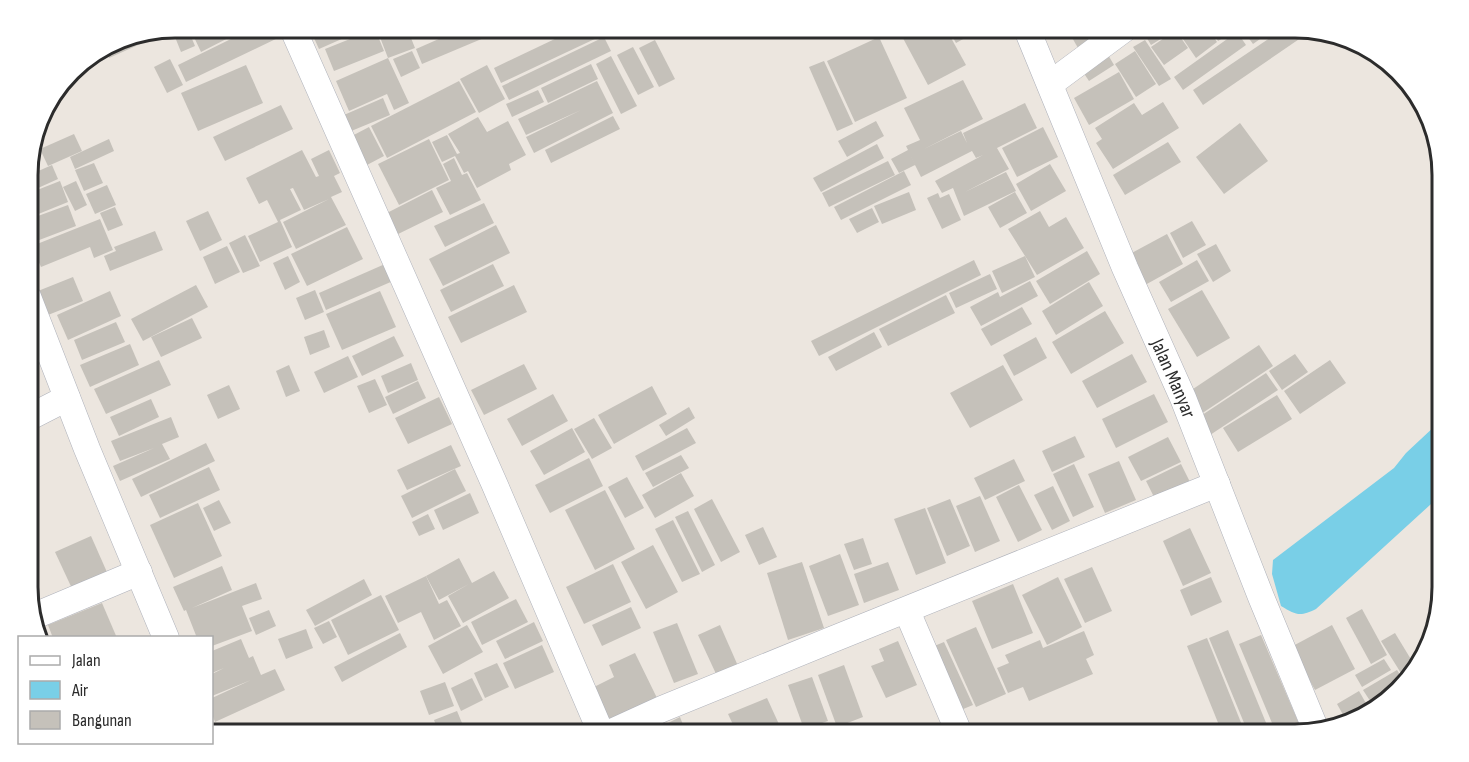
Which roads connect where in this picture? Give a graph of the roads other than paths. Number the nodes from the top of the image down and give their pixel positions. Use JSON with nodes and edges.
{"nodes":[{"id":1,"x":297,"y":38,"type":"edge"},
{"id":2,"x":1031,"y":38,"type":"edge"},
{"id":3,"x":1112,"y":38,"type":"edge"},
{"id":4,"x":1050,"y":84,"type":"junction"},
{"id":5,"x":38,"y":323,"type":"edge"},
{"id":6,"x":67,"y":398,"type":"junction"},
{"id":7,"x":38,"y":413,"type":"edge"},
{"id":8,"x":1217,"y":484,"type":"junction"},
{"id":9,"x":139,"y":572,"type":"junction"},
{"id":10,"x":907,"y":611,"type":"junction"},
{"id":11,"x":40,"y":613,"type":"edge"},
{"id":12,"x":165,"y":636,"type":"edge"},
{"id":13,"x":1313,"y":723,"type":"edge"},
{"id":14,"x":599,"y":724,"type":"edge"},
{"id":15,"x":630,"y":724,"type":"edge"},
{"id":16,"x":955,"y":724,"type":"edge"}],
"edges":[{"from":1,"to":14,"type":"street"},
{"from":2,"to":4,"type":"street","name":"Jalan Manyar"},
{"from":3,"to":4,"type":"street"},
{"from":4,"to":8,"type":"street","name":"Jalan Manyar"},
{"from":5,"to":6,"type":"street"},
{"from":6,"to":7,"type":"street"},
{"from":6,"to":9,"type":"street"},
{"from":8,"to":10,"type":"street"},
{"from":8,"to":13,"type":"street","name":"Jalan Manyar"},
{"from":9,"to":11,"type":"street"},
{"from":9,"to":12,"type":"street"},
{"from":10,"to":15,"type":"street"},
{"from":10,"to":16,"type":"street"}]}
